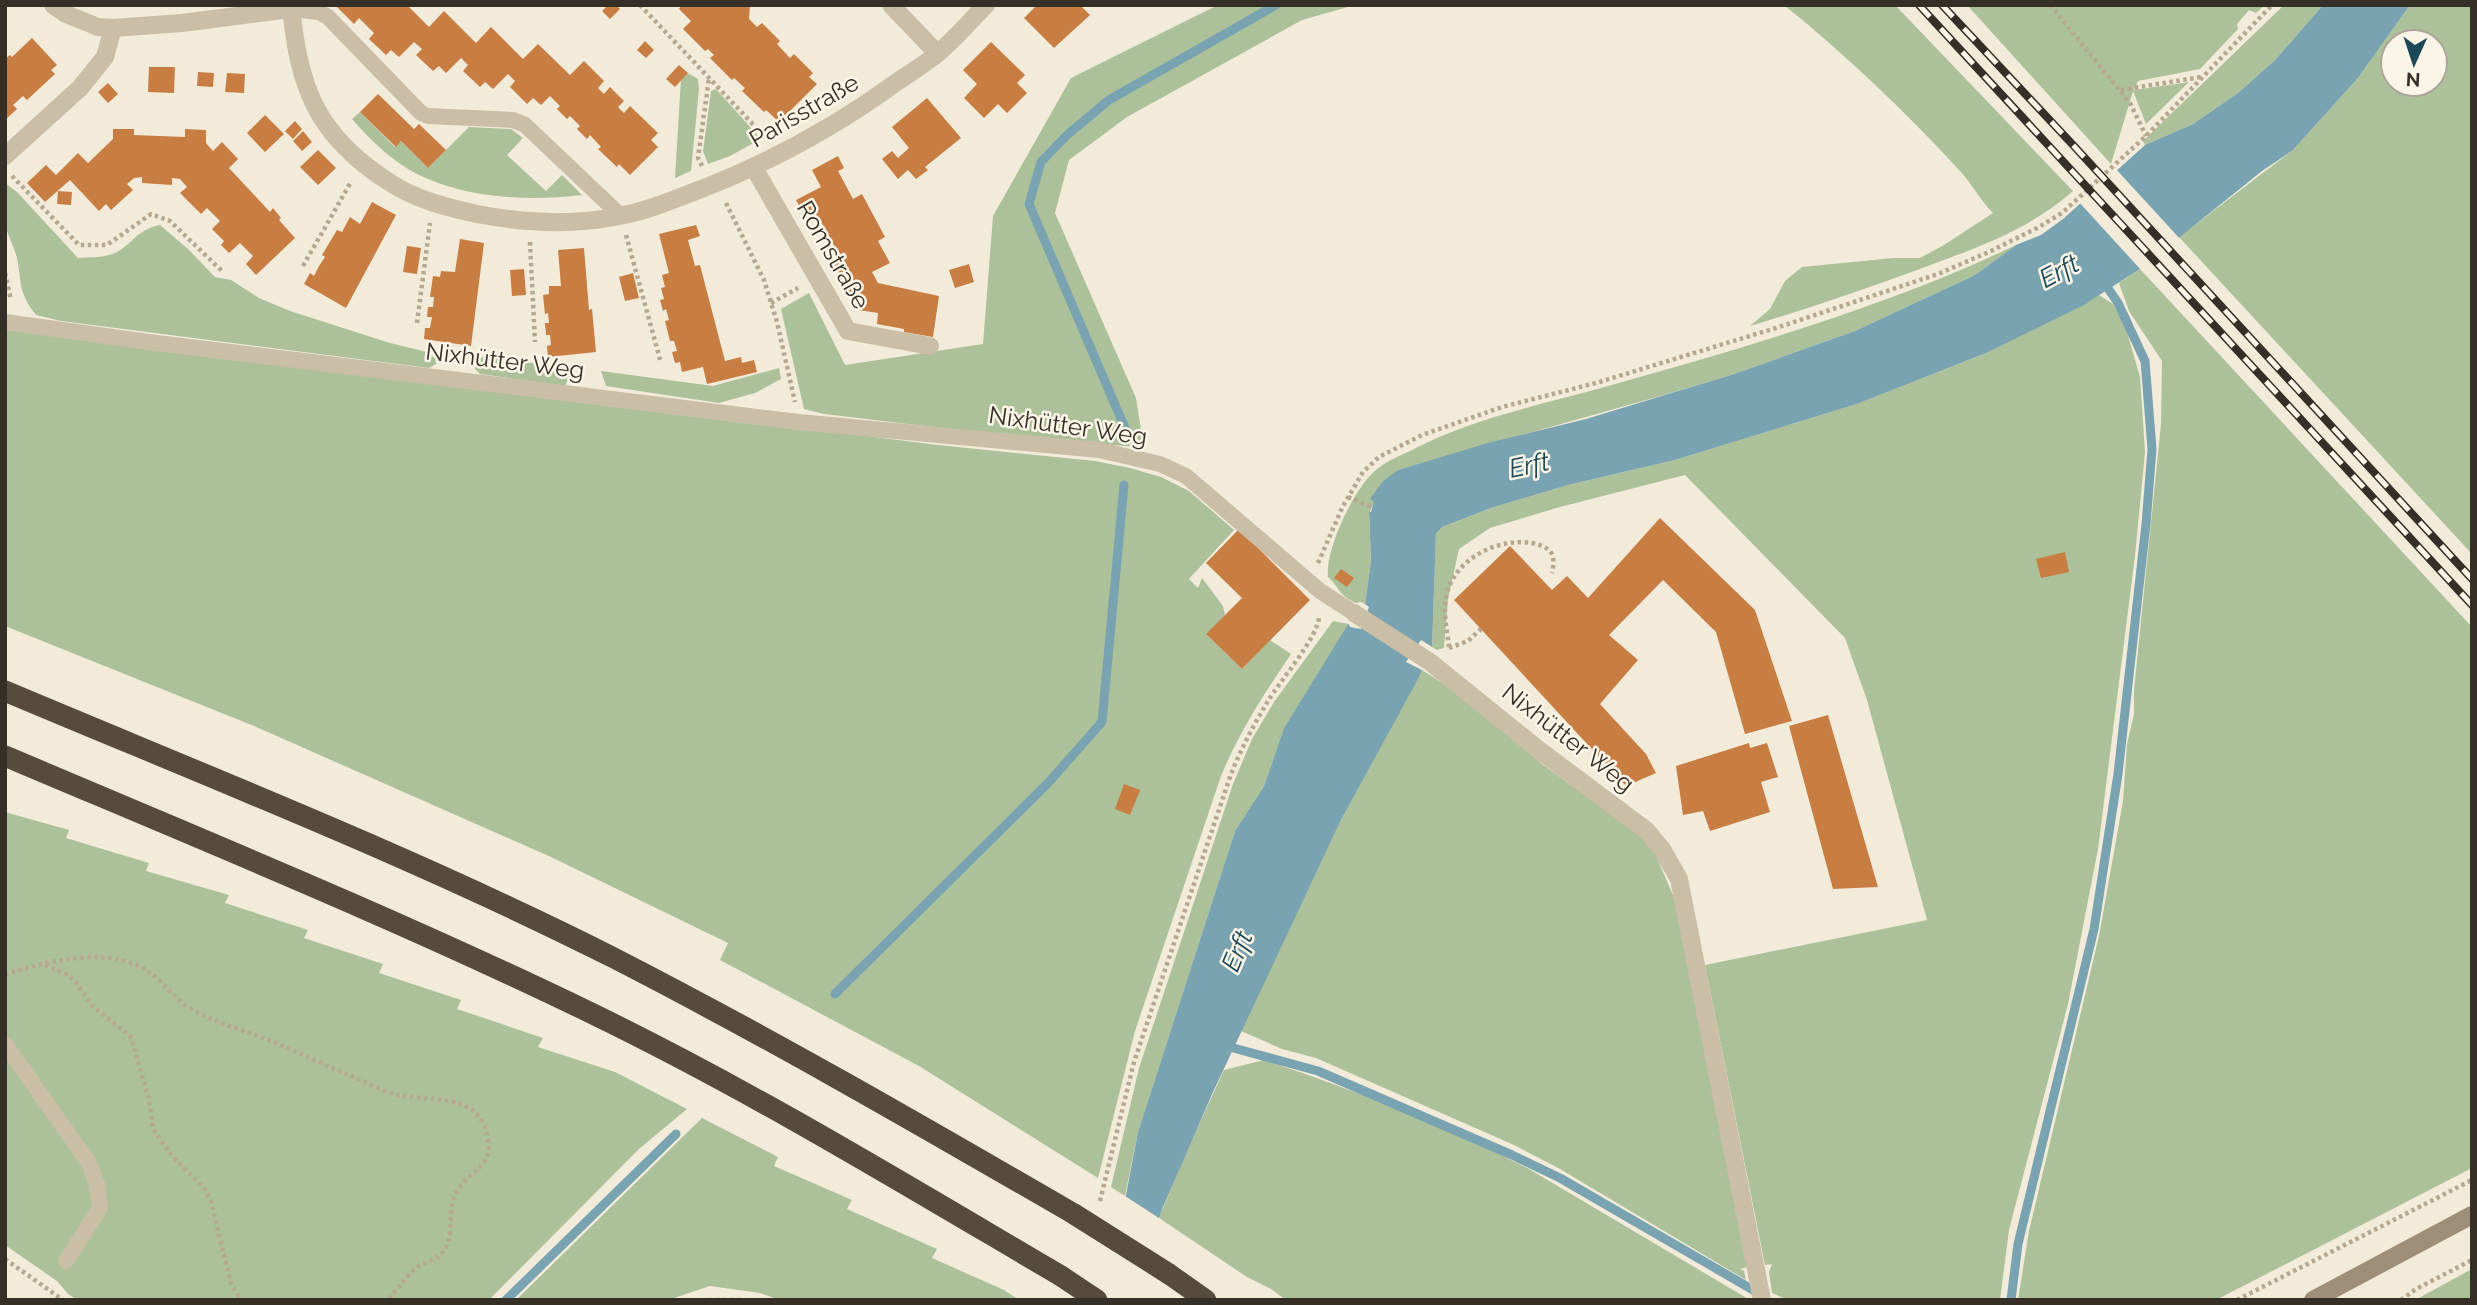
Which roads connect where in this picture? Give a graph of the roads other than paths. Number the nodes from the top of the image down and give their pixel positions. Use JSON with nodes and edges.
{"nodes":[{"id":1,"x":53,"y":5,"type":"edge"},
{"id":2,"x":891,"y":5,"type":"edge"},
{"id":3,"x":986,"y":5,"type":"edge"},
{"id":4,"x":291,"y":7,"type":"edge"},
{"id":5,"x":113,"y":28,"type":"junction"},
{"id":6,"x":937,"y":53,"type":"junction"},
{"id":7,"x":5,"y":156,"type":"edge"},
{"id":8,"x":754,"y":168,"type":"junction"},
{"id":9,"x":621,"y":216,"type":"junction"},
{"id":10,"x":5,"y":322,"type":"edge"},
{"id":11,"x":930,"y":346,"type":"dead end"},
{"id":12,"x":1354,"y":613,"type":"joint"},
{"id":13,"x":5,"y":691,"type":"edge"},
{"id":14,"x":5,"y":756,"type":"edge"},
{"id":15,"x":5,"y":1044,"type":"edge"},
{"id":16,"x":2472,"y":1215,"type":"edge"},
{"id":17,"x":66,"y":1261,"type":"dead end"},
{"id":18,"x":1097,"y":1300,"type":"edge"},
{"id":19,"x":1206,"y":1300,"type":"edge"},
{"id":20,"x":1762,"y":1300,"type":"edge"},
{"id":21,"x":2313,"y":1300,"type":"edge"}],
"edges":[{"from":1,"to":5,"type":"street"},
{"from":2,"to":6,"type":"street"},
{"from":3,"to":6,"type":"street","name":"Parisstraße"},
{"from":4,"to":5,"type":"street"},
{"from":4,"to":9,"type":"lane"},
{"from":4,"to":9,"type":"street","name":"Parisstraße"},
{"from":5,"to":7,"type":"street"},
{"from":6,"to":8,"type":"street","name":"Parisstraße"},
{"from":8,"to":9,"type":"street","name":"Parisstraße"},
{"from":8,"to":11,"type":"street","name":"Romstraße"},
{"from":10,"to":12,"type":"lane","name":"Nixhütter Weg"},
{"from":12,"to":20,"type":"street","name":"Nixhütter Weg"},
{"from":13,"to":19,"type":"highway","bridge":true},
{"from":14,"to":18,"type":"highway","bridge":true},
{"from":15,"to":17,"type":"lane"},
{"from":16,"to":21,"type":"main road"}]}
